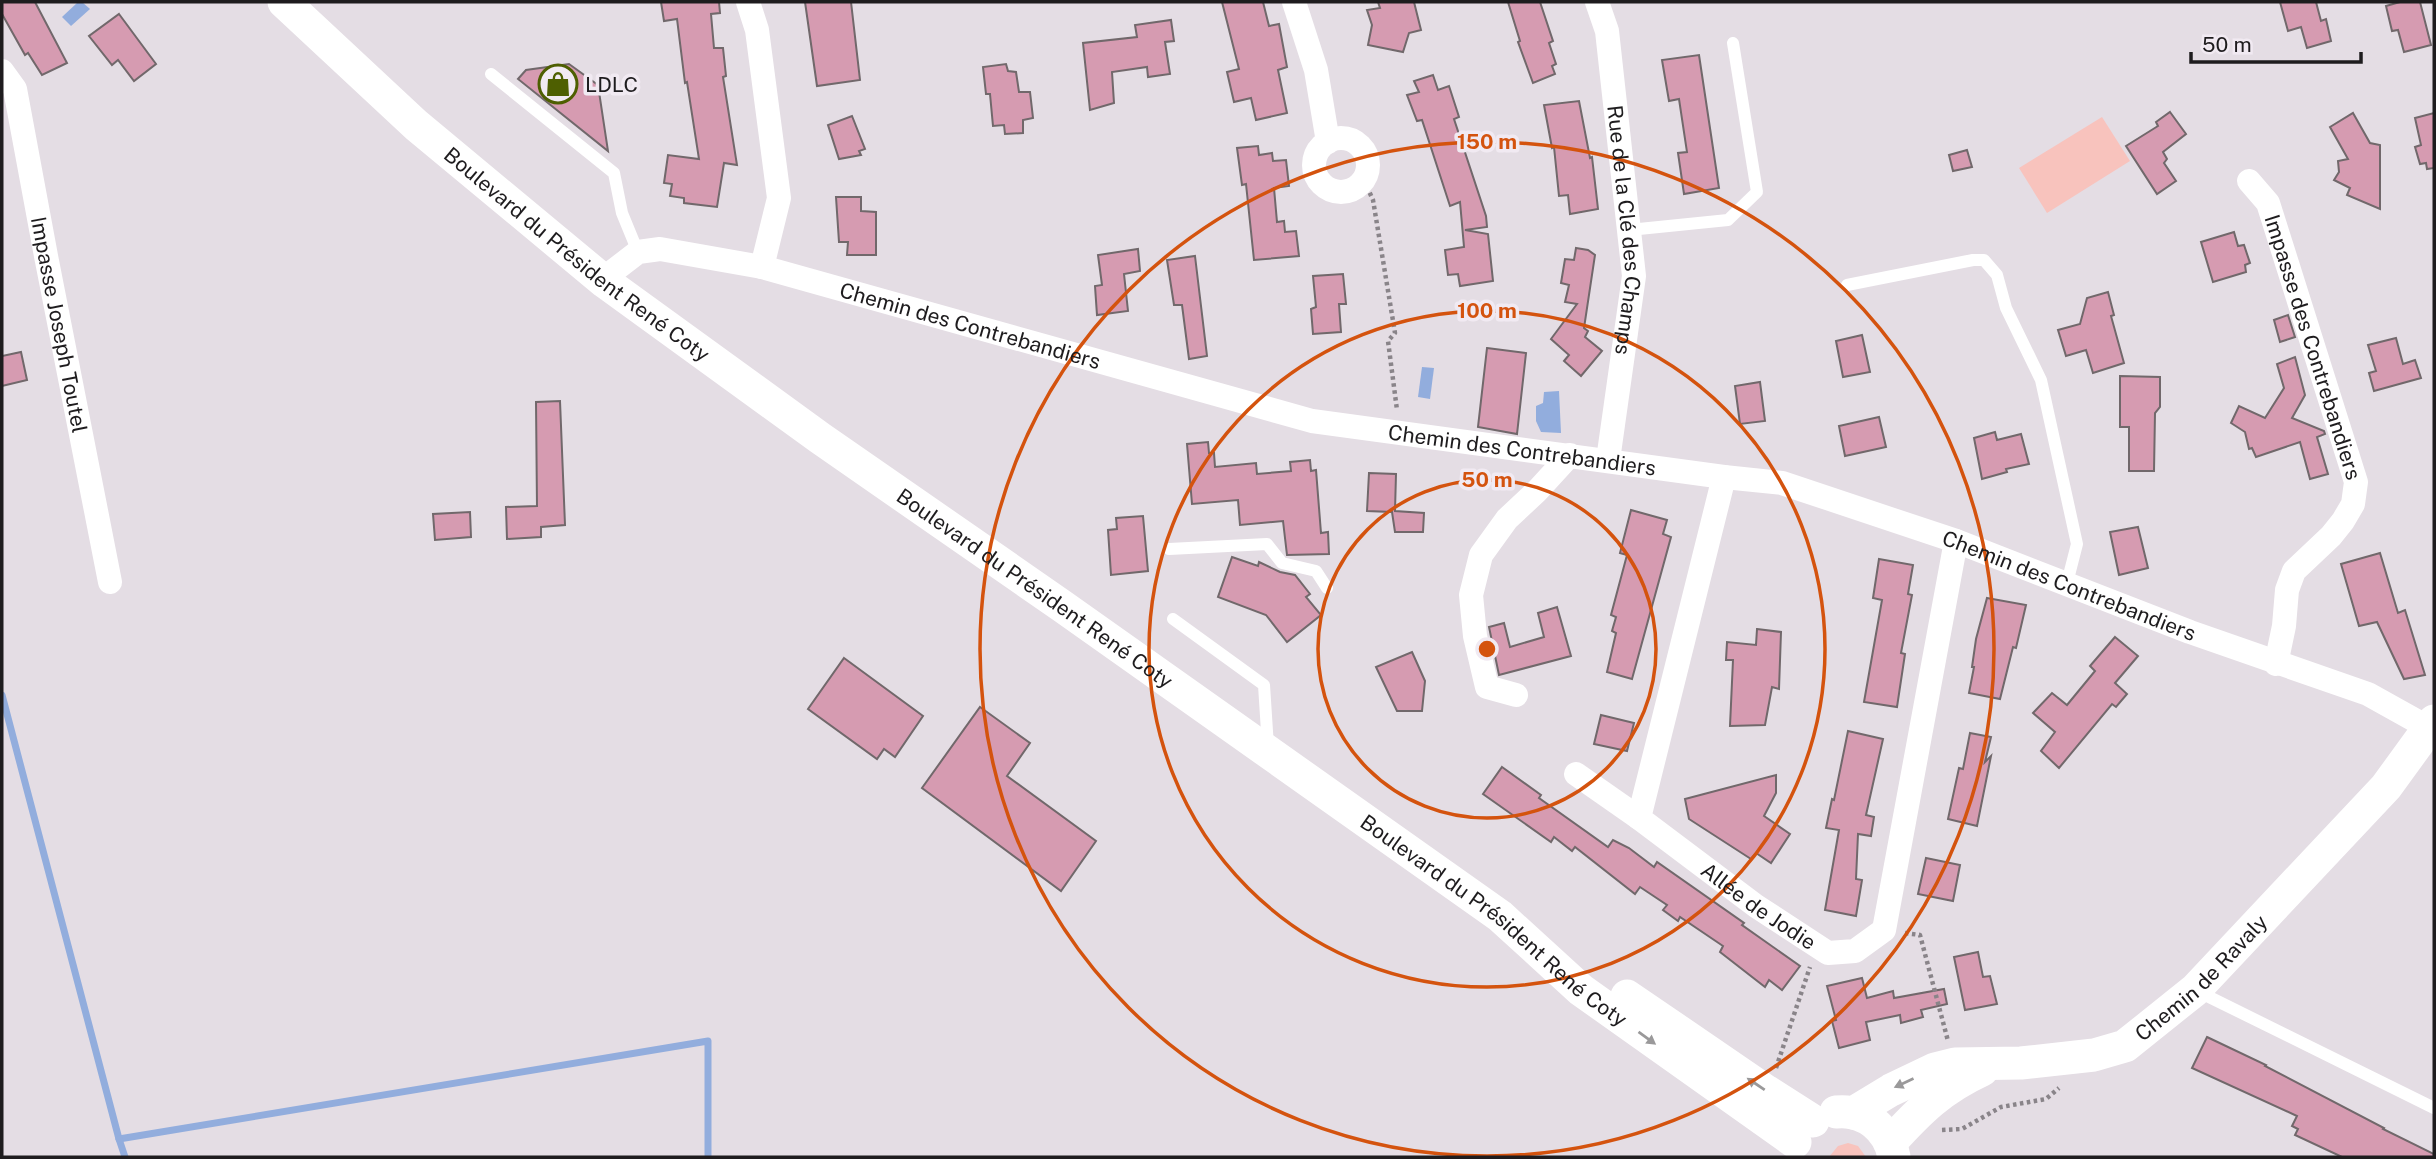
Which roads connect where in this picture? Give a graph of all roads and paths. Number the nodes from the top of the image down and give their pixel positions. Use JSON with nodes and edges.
{"nodes":[{"id":1,"x":748,"y":2,"type":"edge"},
{"id":2,"x":1294,"y":2,"type":"edge"},
{"id":3,"x":1597,"y":2,"type":"edge"},
{"id":4,"x":288,"y":4,"type":"edge"},
{"id":5,"x":1734,"y":43,"type":"dead end"},
{"id":6,"x":2,"y":71,"type":"edge"},
{"id":7,"x":491,"y":74,"type":"dead end"},
{"id":8,"x":1328,"y":142,"type":"junction"},
{"id":9,"x":1364,"y":180,"type":"junction"},
{"id":10,"x":2249,"y":181,"type":"dead end"},
{"id":11,"x":1629,"y":230,"type":"junction"},
{"id":12,"x":638,"y":252,"type":"junction"},
{"id":13,"x":762,"y":267,"type":"junction"},
{"id":14,"x":605,"y":282,"type":"junction"},
{"id":15,"x":1847,"y":285,"type":"dead end"},
{"id":16,"x":1400,"y":433,"type":"junction"},
{"id":17,"x":1570,"y":455,"type":"junction"},
{"id":18,"x":1608,"y":460,"type":"junction"},
{"id":19,"x":1724,"y":477,"type":"junction"},
{"id":20,"x":1956,"y":541,"type":"junction"},
{"id":21,"x":1169,"y":549,"type":"dead end"},
{"id":22,"x":110,"y":582,"type":"dead end"},
{"id":23,"x":2067,"y":583,"type":"junction"},
{"id":24,"x":1327,"y":588,"type":"dead end"},
{"id":25,"x":1173,"y":619,"type":"dead end"},
{"id":26,"x":2276,"y":664,"type":"junction"},
{"id":27,"x":1516,"y":695,"type":"dead end"},
{"id":28,"x":2432,"y":724,"type":"edge"},
{"id":29,"x":1269,"y":751,"type":"junction"},
{"id":30,"x":1576,"y":774,"type":"dead end"},
{"id":31,"x":1639,"y":818,"type":"junction"},
{"id":32,"x":1884,"y":930,"type":"junction"},
{"id":33,"x":1816,"y":946,"type":"junction"},
{"id":34,"x":2195,"y":990,"type":"junction"},
{"id":35,"x":1949,"y":1042,"type":"dead end"},
{"id":36,"x":2094,"y":1055,"type":"junction"},
{"id":37,"x":1993,"y":1065,"type":"junction"},
{"id":38,"x":1773,"y":1075,"type":"dead end"},
{"id":39,"x":2434,"y":1108,"type":"edge"},
{"id":40,"x":1853,"y":1113,"type":"junction"},
{"id":41,"x":1931,"y":1131,"type":"dead end"},
{"id":42,"x":1800,"y":1140,"type":"edge"},
{"id":43,"x":1892,"y":1150,"type":"edge"}],
"edges":[{"from":1,"to":13,"type":"street"},
{"from":2,"to":8,"type":"street"},
{"from":3,"to":11,"type":"street","name":"Rue de la Clé des Champs"},
{"from":4,"to":14,"type":"main road","name":"Boulevard du Président René Coty"},
{"from":5,"to":11,"type":"lane"},
{"from":6,"to":22,"type":"street","name":"Impasse Joseph Toutel"},
{"from":7,"to":12,"type":"lane"},
{"from":8,"to":9,"type":"street"},
{"from":8,"to":9,"type":"street"},
{"from":9,"to":16,"type":"path"},
{"from":10,"to":26,"type":"street","name":"Impasse des Contrebandiers"},
{"from":11,"to":18,"type":"street","name":"Rue de la Clé des Champs"},
{"from":12,"to":13,"type":"street","name":"Chemin des Contrebandiers"},
{"from":12,"to":14,"type":"street"},
{"from":13,"to":16,"type":"street","name":"Chemin des Contrebandiers"},
{"from":14,"to":29,"type":"main road","name":"Boulevard du Président René Coty"},
{"from":15,"to":23,"type":"lane"},
{"from":16,"to":17,"type":"street","name":"Chemin des Contrebandiers"},
{"from":17,"to":18,"type":"street","name":"Chemin des Contrebandiers"},
{"from":17,"to":27,"type":"street"},
{"from":18,"to":19,"type":"street","name":"Chemin des Contrebandiers"},
{"from":19,"to":20,"type":"street","name":"Chemin des Contrebandiers"},
{"from":19,"to":31,"type":"street"},
{"from":20,"to":23,"type":"street","name":"Chemin des Contrebandiers"},
{"from":20,"to":32,"type":"street"},
{"from":21,"to":24,"type":"lane"},
{"from":23,"to":26,"type":"street","name":"Chemin des Contrebandiers"},
{"from":25,"to":29,"type":"lane"},
{"from":26,"to":28,"type":"street","name":"Chemin des Contrebandiers"},
{"from":28,"to":34,"type":"main road","name":"Chemin de Ravaly"},
{"from":29,"to":42,"type":"main road","name":"Boulevard du Président René Coty"},
{"from":30,"to":31,"type":"street","name":"Allée de Jodie"},
{"from":31,"to":33,"type":"street","name":"Allée de Jodie"},
{"from":32,"to":33,"type":"street","name":"Allée de Jodie"},
{"from":32,"to":35,"type":"path"},
{"from":33,"to":38,"type":"path"},
{"from":34,"to":36,"type":"main road","name":"Chemin de Ravaly"},
{"from":34,"to":39,"type":"lane"},
{"from":36,"to":37,"type":"main road","name":"Chemin de Ravaly"},
{"from":36,"to":41,"type":"path"},
{"from":37,"to":40,"type":"main road","name":"Chemin de Ravaly","one_way":true},
{"from":37,"to":43,"type":"main road"},
{"from":40,"to":42,"type":"main road"},
{"from":40,"to":43,"type":"main road"}]}
